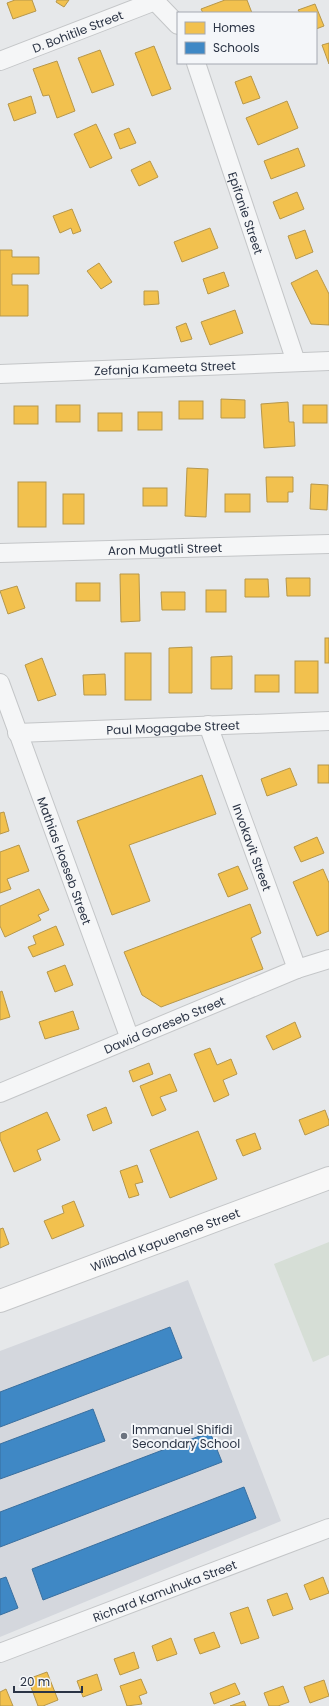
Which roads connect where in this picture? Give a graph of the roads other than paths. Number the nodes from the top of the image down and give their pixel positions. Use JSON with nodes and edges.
{"nodes":[{"id":1,"x":154,"y":0,"type":"edge"},
{"id":2,"x":177,"y":24,"type":"edge"},
{"id":3,"x":0,"y":61,"type":"edge"},
{"id":4,"x":196,"y":64,"type":"edge"},
{"id":5,"x":329,"y":361,"type":"edge"},
{"id":6,"x":296,"y":362,"type":"junction"},
{"id":7,"x":0,"y":374,"type":"edge"},
{"id":8,"x":329,"y":544,"type":"edge"},
{"id":9,"x":0,"y":553,"type":"edge"},
{"id":10,"x":0,"y":683,"type":"edge"},
{"id":11,"x":329,"y":721,"type":"edge"},
{"id":12,"x":208,"y":725,"type":"junction"},
{"id":13,"x":17,"y":733,"type":"junction"},
{"id":14,"x":329,"y":959,"type":"edge"},
{"id":15,"x":297,"y":970,"type":"junction"},
{"id":16,"x":130,"y":1039,"type":"junction"},
{"id":17,"x":0,"y":1093,"type":"edge"},
{"id":18,"x":329,"y":1178,"type":"edge"},
{"id":19,"x":0,"y":1300,"type":"edge"},
{"id":20,"x":329,"y":1528,"type":"edge"},
{"id":21,"x":0,"y":1653,"type":"edge"}],
"edges":[{"from":1,"to":2,"type":"street"},
{"from":1,"to":3,"type":"street","name":"D. Bohitile Street"},
{"from":4,"to":6,"type":"street","name":"Epifanie Street"},
{"from":5,"to":6,"type":"street","name":"Zefanja Kameeta Street"},
{"from":6,"to":7,"type":"street","name":"Zefanja Kameeta Street"},
{"from":8,"to":9,"type":"street","name":"Aron Mugatli Street"},
{"from":10,"to":13,"type":"street","name":"Mathias Hoeseb Street"},
{"from":11,"to":12,"type":"street","name":"Paul Mogagabe Street"},
{"from":12,"to":13,"type":"street","name":"Paul Mogagabe Street"},
{"from":12,"to":15,"type":"street","name":"Invokavit Street"},
{"from":13,"to":16,"type":"street","name":"Mathias Hoeseb Street"},
{"from":14,"to":15,"type":"street","name":"Dawid Goreseb Street"},
{"from":15,"to":16,"type":"street","name":"Dawid Goreseb Street"},
{"from":16,"to":17,"type":"street","name":"Dawid Goreseb Street"},
{"from":18,"to":19,"type":"street","name":"Wilibald Kapuenene Street"},
{"from":20,"to":21,"type":"street","name":"Richard Kamuhuka Street"}]}
